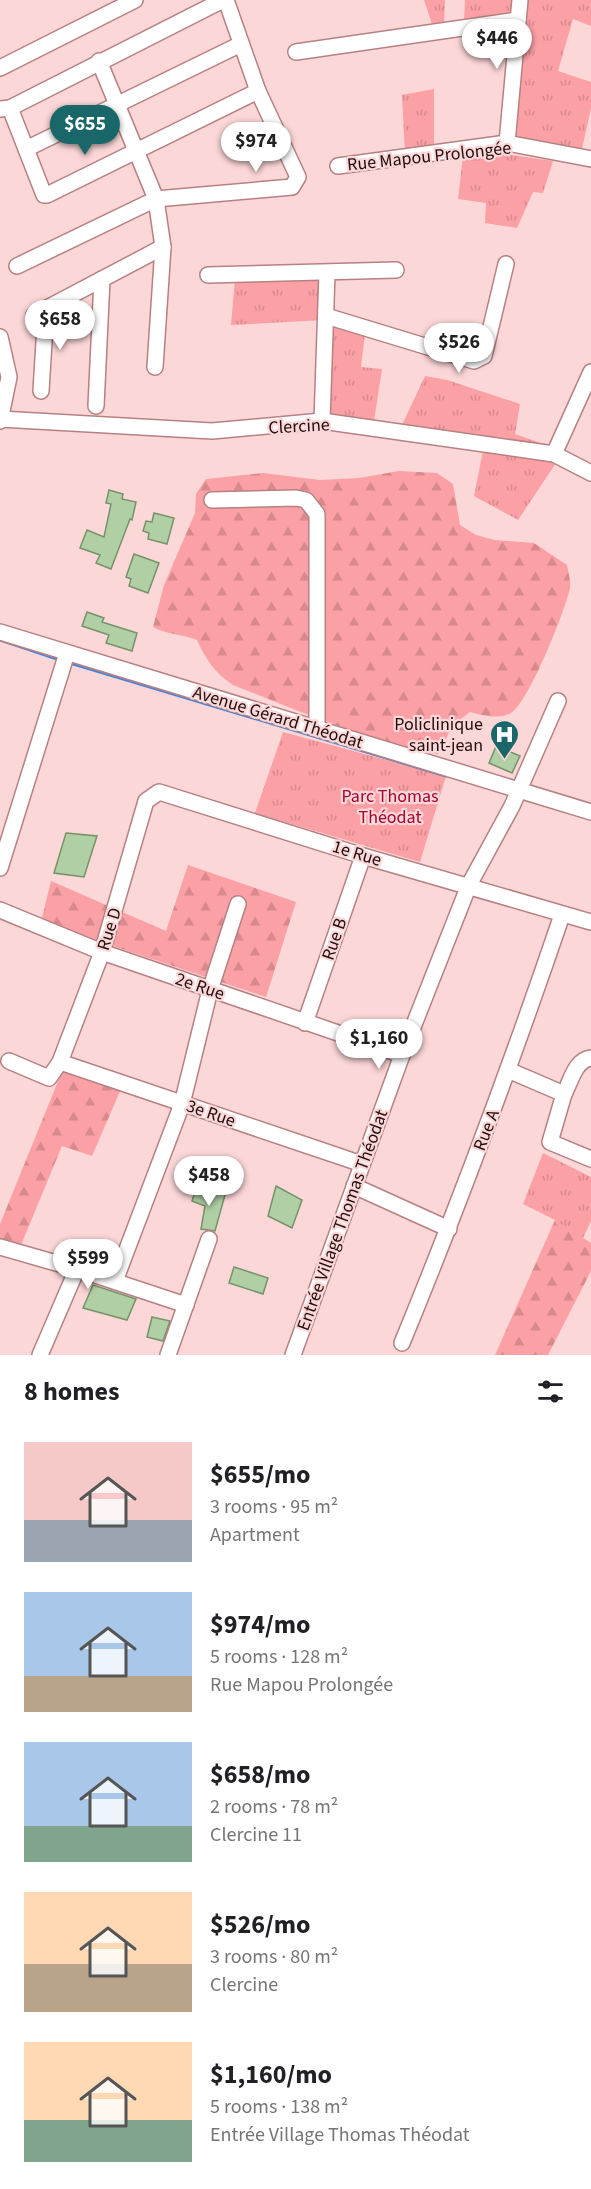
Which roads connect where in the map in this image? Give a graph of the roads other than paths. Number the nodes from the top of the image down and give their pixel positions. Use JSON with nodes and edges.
{"nodes":[{"id":1,"x":135,"y":0,"type":"edge"},
{"id":2,"x":224,"y":0,"type":"edge"},
{"id":3,"x":520,"y":0,"type":"edge"},
{"id":4,"x":518,"y":20,"type":"junction"},
{"id":5,"x":241,"y":44,"type":"junction"},
{"id":6,"x":296,"y":52,"type":"dead end"},
{"id":7,"x":99,"y":61,"type":"junction"},
{"id":8,"x":0,"y":68,"type":"edge"},
{"id":9,"x":258,"y":91,"type":"junction"},
{"id":10,"x":117,"y":106,"type":"junction"},
{"id":11,"x":5,"y":108,"type":"edge"},
{"id":12,"x":507,"y":143,"type":"junction"},
{"id":13,"x":26,"y":149,"type":"junction"},
{"id":14,"x":135,"y":149,"type":"junction"},
{"id":15,"x":591,"y":159,"type":"edge"},
{"id":16,"x":338,"y":166,"type":"dead end"},
{"id":17,"x":156,"y":199,"type":"junction"},
{"id":18,"x":163,"y":247,"type":"junction"},
{"id":19,"x":506,"y":264,"type":"dead end"},
{"id":20,"x":17,"y":266,"type":"dead end"},
{"id":21,"x":396,"y":270,"type":"dead end"},
{"id":22,"x":327,"y":273,"type":"junction"},
{"id":23,"x":208,"y":275,"type":"dead end"},
{"id":24,"x":102,"y":279,"type":"junction"},
{"id":25,"x":327,"y":316,"type":"junction"},
{"id":26,"x":0,"y":337,"type":"edge"},
{"id":27,"x":155,"y":367,"type":"dead end"},
{"id":28,"x":591,"y":372,"type":"edge"},
{"id":29,"x":41,"y":391,"type":"dead end"},
{"id":30,"x":96,"y":406,"type":"dead end"},
{"id":31,"x":0,"y":420,"type":"edge"},
{"id":32,"x":322,"y":421,"type":"junction"},
{"id":33,"x":554,"y":454,"type":"junction"},
{"id":34,"x":591,"y":472,"type":"edge"},
{"id":35,"x":212,"y":500,"type":"dead end"},
{"id":36,"x":0,"y":632,"type":"edge"},
{"id":37,"x":67,"y":652,"type":"junction"},
{"id":38,"x":558,"y":701,"type":"dead end"},
{"id":39,"x":317,"y":729,"type":"junction"},
{"id":40,"x":519,"y":789,"type":"junction"},
{"id":41,"x":152,"y":794,"type":"joint"},
{"id":42,"x":591,"y":812,"type":"edge"},
{"id":43,"x":363,"y":856,"type":"junction"},
{"id":44,"x":0,"y":868,"type":"edge"},
{"id":45,"x":469,"y":885,"type":"junction"},
{"id":46,"x":237,"y":904,"type":"dead end"},
{"id":47,"x":0,"y":910,"type":"edge"},
{"id":48,"x":562,"y":915,"type":"junction"},
{"id":49,"x":591,"y":922,"type":"edge"},
{"id":50,"x":102,"y":952,"type":"junction"},
{"id":51,"x":210,"y":990,"type":"junction"},
{"id":52,"x":305,"y":1023,"type":"junction"},
{"id":53,"x":402,"y":1055,"type":"junction"},
{"id":54,"x":591,"y":1058,"type":"edge"},
{"id":55,"x":9,"y":1061,"type":"dead end"},
{"id":56,"x":60,"y":1062,"type":"junction"},
{"id":57,"x":508,"y":1071,"type":"junction"},
{"id":58,"x":564,"y":1094,"type":"junction"},
{"id":59,"x":182,"y":1104,"type":"junction"},
{"id":60,"x":591,"y":1159,"type":"edge"},
{"id":61,"x":362,"y":1164,"type":"junction"},
{"id":62,"x":354,"y":1186,"type":"junction"},
{"id":63,"x":449,"y":1229,"type":"junction"},
{"id":64,"x":209,"y":1239,"type":"dead end"},
{"id":65,"x":0,"y":1247,"type":"edge"},
{"id":66,"x":77,"y":1269,"type":"junction"},
{"id":67,"x":115,"y":1281,"type":"junction"},
{"id":68,"x":186,"y":1305,"type":"junction"},
{"id":69,"x":402,"y":1343,"type":"dead end"},
{"id":70,"x":40,"y":1355,"type":"edge"},
{"id":71,"x":168,"y":1355,"type":"edge"},
{"id":72,"x":292,"y":1355,"type":"edge"}],
"edges":[{"from":1,"to":8,"type":"street"},
{"from":2,"to":5,"type":"street"},
{"from":2,"to":7,"type":"street"},
{"from":3,"to":4,"type":"street"},
{"from":4,"to":6,"type":"street"},
{"from":4,"to":12,"type":"street"},
{"from":5,"to":9,"type":"street"},
{"from":5,"to":10,"type":"street"},
{"from":7,"to":10,"type":"street"},
{"from":7,"to":11,"type":"street"},
{"from":9,"to":14,"type":"street"},
{"from":9,"to":17,"type":"street"},
{"from":10,"to":13,"type":"street"},
{"from":10,"to":14,"type":"street"},
{"from":11,"to":13,"type":"street"},
{"from":12,"to":15,"type":"street","name":"Rue Mapou Prolongée"},
{"from":12,"to":16,"type":"street","name":"Rue Mapou Prolongée"},
{"from":13,"to":14,"type":"street"},
{"from":14,"to":17,"type":"street"},
{"from":17,"to":18,"type":"street"},
{"from":17,"to":20,"type":"street"},
{"from":18,"to":24,"type":"street"},
{"from":18,"to":27,"type":"street"},
{"from":19,"to":25,"type":"street"},
{"from":21,"to":22,"type":"street"},
{"from":22,"to":23,"type":"street"},
{"from":22,"to":25,"type":"street"},
{"from":24,"to":29,"type":"street"},
{"from":24,"to":30,"type":"street"},
{"from":25,"to":32,"type":"street"},
{"from":26,"to":31,"type":"street"},
{"from":28,"to":33,"type":"street"},
{"from":31,"to":32,"type":"street","name":"Clercine"},
{"from":32,"to":33,"type":"street","name":"Clercine"},
{"from":33,"to":34,"type":"street","name":"Clercine"},
{"from":35,"to":39,"type":"street"},
{"from":36,"to":37,"type":"street","name":"Avenue Gérard Théodat"},
{"from":37,"to":39,"type":"street","name":"Avenue Gérard Théodat"},
{"from":37,"to":44,"type":"street"},
{"from":38,"to":40,"type":"street","name":"Entrée Village Thomas Théodat"},
{"from":39,"to":40,"type":"street","name":"Avenue Gérard Théodat"},
{"from":40,"to":42,"type":"street","name":"Avenue Gérard Théodat"},
{"from":40,"to":45,"type":"street","name":"Entrée Village Thomas Théodat"},
{"from":41,"to":43,"type":"street","name":"1e Rue"},
{"from":41,"to":50,"type":"street","name":"Rue D"},
{"from":43,"to":45,"type":"street","name":"1e Rue"},
{"from":43,"to":52,"type":"street","name":"Rue B"},
{"from":45,"to":48,"type":"street","name":"1e Rue"},
{"from":45,"to":53,"type":"street","name":"Entrée Village Thomas Théodat"},
{"from":46,"to":51,"type":"street"},
{"from":47,"to":50,"type":"street","name":"2e Rue"},
{"from":48,"to":49,"type":"street","name":"1e Rue"},
{"from":48,"to":57,"type":"street","name":"Rue A"},
{"from":50,"to":51,"type":"street","name":"2e Rue"},
{"from":50,"to":56,"type":"street","name":"Rue D"},
{"from":51,"to":52,"type":"street","name":"2e Rue"},
{"from":51,"to":59,"type":"street"},
{"from":52,"to":53,"type":"street","name":"2e Rue"},
{"from":53,"to":61,"type":"street","name":"Entrée Village Thomas Théodat"},
{"from":54,"to":58,"type":"street"},
{"from":55,"to":56,"type":"street"},
{"from":56,"to":59,"type":"street","name":"3e Rue"},
{"from":57,"to":58,"type":"street"},
{"from":57,"to":63,"type":"street","name":"Rue A"},
{"from":58,"to":60,"type":"street"},
{"from":59,"to":61,"type":"street","name":"3e Rue"},
{"from":59,"to":67,"type":"street"},
{"from":61,"to":62,"type":"street","name":"Entrée Village Thomas Théodat"},
{"from":62,"to":63,"type":"street"},
{"from":62,"to":72,"type":"street","name":"Entrée Village Thomas Théodat"},
{"from":63,"to":69,"type":"street","name":"Rue A"},
{"from":64,"to":68,"type":"street"},
{"from":65,"to":66,"type":"street"},
{"from":66,"to":67,"type":"street"},
{"from":66,"to":70,"type":"street"},
{"from":67,"to":68,"type":"street"},
{"from":68,"to":71,"type":"street"}]}
